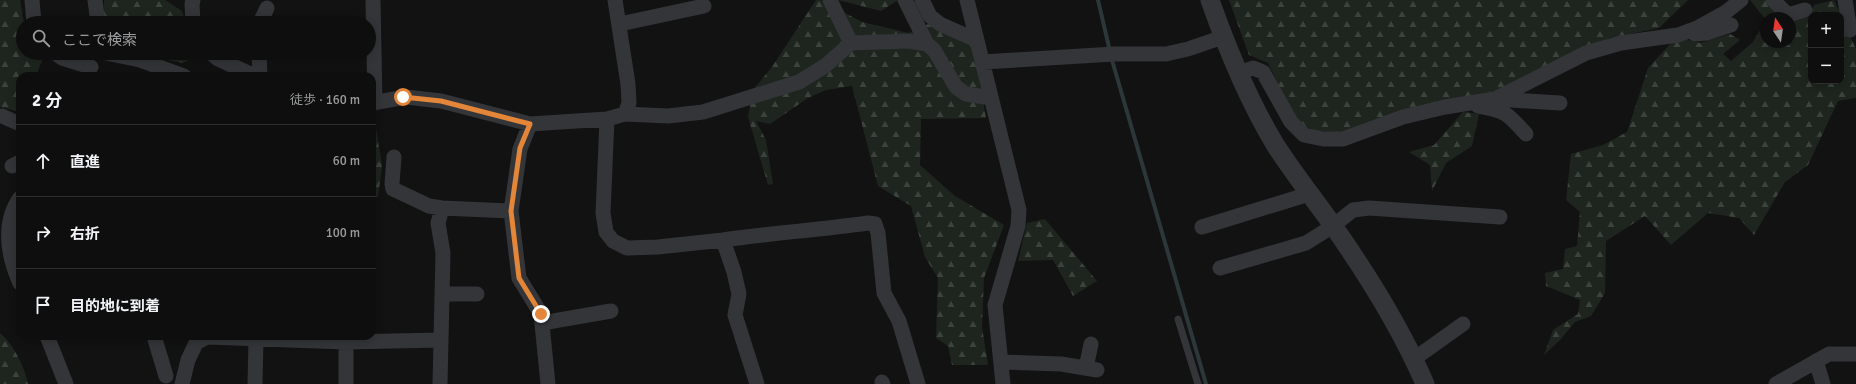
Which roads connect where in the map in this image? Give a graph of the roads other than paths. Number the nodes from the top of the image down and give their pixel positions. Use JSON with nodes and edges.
{"nodes":[{"id":1,"x":32,"y":0,"type":"edge"},
{"id":2,"x":96,"y":0,"type":"edge"},
{"id":3,"x":193,"y":0,"type":"edge"},
{"id":4,"x":373,"y":0,"type":"edge"},
{"id":5,"x":615,"y":0,"type":"edge"},
{"id":6,"x":830,"y":0,"type":"edge"},
{"id":7,"x":905,"y":0,"type":"edge"},
{"id":8,"x":922,"y":0,"type":"edge"},
{"id":9,"x":967,"y":0,"type":"edge"},
{"id":10,"x":1210,"y":0,"type":"edge"},
{"id":11,"x":1741,"y":0,"type":"edge"},
{"id":12,"x":1773,"y":0,"type":"edge"},
{"id":13,"x":1845,"y":0,"type":"edge"},
{"id":14,"x":704,"y":6,"type":"dead end"},
{"id":15,"x":266,"y":8,"type":"dead end"},
{"id":16,"x":1805,"y":10,"type":"dead end"},
{"id":17,"x":33,"y":16,"type":"edge"},
{"id":18,"x":97,"y":16,"type":"edge"},
{"id":19,"x":193,"y":16,"type":"edge"},
{"id":20,"x":263,"y":16,"type":"edge"},
{"id":21,"x":373,"y":16,"type":"edge"},
{"id":22,"x":620,"y":24,"type":"junction"},
{"id":23,"x":1731,"y":25,"type":"dead end"},
{"id":24,"x":1850,"y":30,"type":"dead end"},
{"id":25,"x":1686,"y":32,"type":"junction"},
{"id":26,"x":1223,"y":37,"type":"junction"},
{"id":27,"x":976,"y":40,"type":"junction"},
{"id":28,"x":851,"y":43,"type":"junction"},
{"id":29,"x":927,"y":44,"type":"junction"},
{"id":30,"x":66,"y":60,"type":"edge"},
{"id":31,"x":96,"y":60,"type":"edge"},
{"id":32,"x":140,"y":60,"type":"edge"},
{"id":33,"x":220,"y":60,"type":"edge"},
{"id":34,"x":259,"y":60,"type":"edge"},
{"id":35,"x":373,"y":60,"type":"edge"},
{"id":36,"x":983,"y":62,"type":"junction"},
{"id":37,"x":90,"y":71,"type":"edge"},
{"id":38,"x":173,"y":72,"type":"edge"},
{"id":39,"x":246,"y":72,"type":"edge"},
{"id":40,"x":260,"y":72,"type":"edge"},
{"id":41,"x":373,"y":72,"type":"edge"},
{"id":42,"x":1238,"y":73,"type":"junction"},
{"id":43,"x":991,"y":98,"type":"junction"},
{"id":44,"x":1495,"y":99,"type":"junction"},
{"id":45,"x":376,"y":102,"type":"edge"},
{"id":46,"x":1560,"y":103,"type":"dead end"},
{"id":47,"x":1463,"y":104,"type":"junction"},
{"id":48,"x":625,"y":114,"type":"junction"},
{"id":49,"x":2,"y":116,"type":"dead end"},
{"id":50,"x":608,"y":119,"type":"junction"},
{"id":51,"x":16,"y":122,"type":"edge"},
{"id":52,"x":530,"y":124,"type":"junction"},
{"id":53,"x":1526,"y":134,"type":"dead end"},
{"id":54,"x":394,"y":158,"type":"dead end"},
{"id":55,"x":1309,"y":194,"type":"junction"},
{"id":56,"x":16,"y":204,"type":"edge"},
{"id":57,"x":442,"y":208,"type":"junction"},
{"id":58,"x":511,"y":211,"type":"junction"},
{"id":59,"x":15,"y":218,"type":"edge"},
{"id":60,"x":1500,"y":218,"type":"dead end"},
{"id":61,"x":1333,"y":226,"type":"junction"},
{"id":62,"x":1202,"y":227,"type":"dead end"},
{"id":63,"x":722,"y":240,"type":"junction"},
{"id":64,"x":1220,"y":268,"type":"dead end"},
{"id":65,"x":16,"y":271,"type":"edge"},
{"id":66,"x":442,"y":294,"type":"junction"},
{"id":67,"x":477,"y":294,"type":"dead end"},
{"id":68,"x":611,"y":311,"type":"dead end"},
{"id":69,"x":1178,"y":319,"type":"dead end"},
{"id":70,"x":542,"y":323,"type":"junction"},
{"id":71,"x":1463,"y":324,"type":"dead end"},
{"id":72,"x":49,"y":340,"type":"edge"},
{"id":73,"x":155,"y":340,"type":"edge"},
{"id":74,"x":202,"y":340,"type":"edge"},
{"id":75,"x":256,"y":340,"type":"edge"},
{"id":76,"x":286,"y":340,"type":"edge"},
{"id":77,"x":441,"y":340,"type":"junction"},
{"id":78,"x":346,"y":342,"type":"junction"},
{"id":79,"x":1091,"y":344,"type":"dead end"},
{"id":80,"x":172,"y":354,"type":"dead end"},
{"id":81,"x":1856,"y":354,"type":"edge"},
{"id":82,"x":1414,"y":359,"type":"junction"},
{"id":83,"x":1816,"y":361,"type":"junction"},
{"id":84,"x":1001,"y":362,"type":"junction"},
{"id":85,"x":165,"y":380,"type":"edge"},
{"id":86,"x":66,"y":384,"type":"edge"},
{"id":87,"x":182,"y":384,"type":"edge"},
{"id":88,"x":255,"y":384,"type":"edge"},
{"id":89,"x":346,"y":384,"type":"edge"},
{"id":90,"x":440,"y":384,"type":"edge"},
{"id":91,"x":548,"y":384,"type":"edge"},
{"id":92,"x":757,"y":384,"type":"edge"},
{"id":93,"x":918,"y":384,"type":"edge"},
{"id":94,"x":1003,"y":384,"type":"edge"},
{"id":95,"x":1198,"y":384,"type":"edge"},
{"id":96,"x":1425,"y":384,"type":"edge"},
{"id":97,"x":1776,"y":384,"type":"edge"},
{"id":98,"x":1823,"y":384,"type":"edge"}],
"edges":[{"from":1,"to":17,"type":"street"},
{"from":2,"to":18,"type":"street"},
{"from":3,"to":19,"type":"street"},
{"from":4,"to":21,"type":"street"},
{"from":5,"to":22,"type":"street"},
{"from":6,"to":28,"type":"street"},
{"from":7,"to":29,"type":"street"},
{"from":8,"to":27,"type":"street"},
{"from":9,"to":27,"type":"street"},
{"from":10,"to":26,"type":"street"},
{"from":11,"to":25,"type":"street"},
{"from":12,"to":16,"type":"street"},
{"from":13,"to":24,"type":"street"},
{"from":14,"to":22,"type":"street"},
{"from":15,"to":20,"type":"street"},
{"from":22,"to":48,"type":"street"},
{"from":23,"to":25,"type":"street"},
{"from":25,"to":44,"type":"street"},
{"from":26,"to":36,"type":"street"},
{"from":26,"to":42,"type":"street"},
{"from":27,"to":36,"type":"street"},
{"from":28,"to":29,"type":"street"},
{"from":28,"to":48,"type":"street"},
{"from":29,"to":43,"type":"street"},
{"from":30,"to":37,"type":"street"},
{"from":31,"to":37,"type":"street"},
{"from":32,"to":38,"type":"street"},
{"from":33,"to":39,"type":"street"},
{"from":34,"to":40,"type":"street"},
{"from":35,"to":41,"type":"street"},
{"from":36,"to":43,"type":"street"},
{"from":42,"to":47,"type":"street"},
{"from":42,"to":55,"type":"street"},
{"from":43,"to":84,"type":"street"},
{"from":44,"to":46,"type":"street"},
{"from":44,"to":47,"type":"street"},
{"from":45,"to":52,"type":"street"},
{"from":47,"to":53,"type":"street"},
{"from":48,"to":50,"type":"street"},
{"from":49,"to":51,"type":"street"},
{"from":50,"to":52,"type":"street"},
{"from":50,"to":63,"type":"street"},
{"from":52,"to":58,"type":"street"},
{"from":54,"to":57,"type":"street"},
{"from":55,"to":61,"type":"street"},
{"from":55,"to":62,"type":"street"},
{"from":56,"to":59,"type":"street"},
{"from":57,"to":58,"type":"street"},
{"from":57,"to":66,"type":"street"},
{"from":58,"to":70,"type":"street"},
{"from":59,"to":65,"type":"street"},
{"from":60,"to":61,"type":"street"},
{"from":61,"to":64,"type":"street"},
{"from":61,"to":82,"type":"street"},
{"from":63,"to":92,"type":"street"},
{"from":63,"to":93,"type":"street"},
{"from":66,"to":67,"type":"street"},
{"from":66,"to":77,"type":"street"},
{"from":68,"to":70,"type":"street"},
{"from":69,"to":95,"type":"lane"},
{"from":70,"to":91,"type":"street"},
{"from":71,"to":82,"type":"street"},
{"from":72,"to":86,"type":"street"},
{"from":73,"to":85,"type":"street"},
{"from":74,"to":87,"type":"street"},
{"from":75,"to":88,"type":"street"},
{"from":76,"to":78,"type":"street"},
{"from":77,"to":78,"type":"street"},
{"from":77,"to":90,"type":"street"},
{"from":78,"to":89,"type":"street"},
{"from":79,"to":84,"type":"street"},
{"from":80,"to":85,"type":"street"},
{"from":81,"to":83,"type":"street"},
{"from":82,"to":96,"type":"street"},
{"from":83,"to":97,"type":"street"},
{"from":83,"to":98,"type":"street"},
{"from":84,"to":94,"type":"street"}]}
